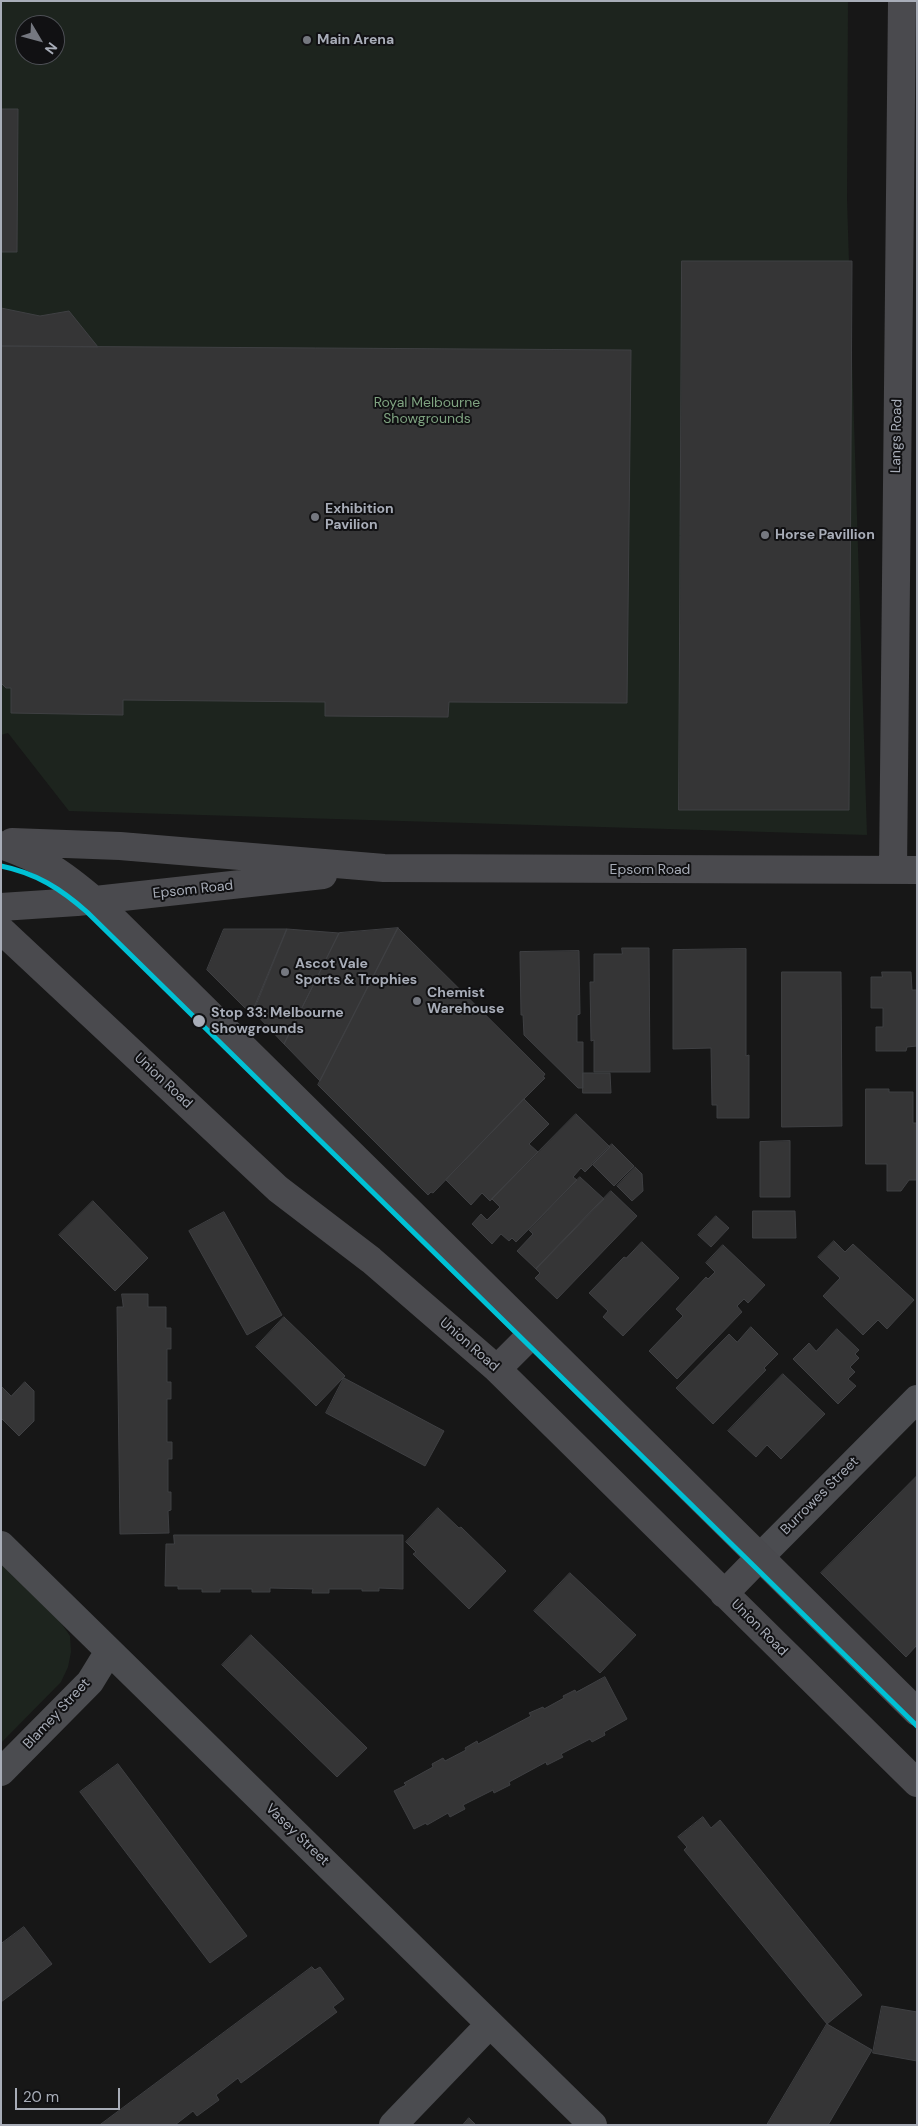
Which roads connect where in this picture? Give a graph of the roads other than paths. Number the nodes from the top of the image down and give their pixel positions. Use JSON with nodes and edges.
{"nodes":[{"id":1,"x":902,"y":1,"type":"edge"},
{"id":2,"x":1,"y":841,"type":"edge"},
{"id":3,"x":1,"y":845,"type":"edge"},
{"id":4,"x":384,"y":868,"type":"junction"},
{"id":5,"x":905,"y":870,"type":"edge"},
{"id":6,"x":95,"y":900,"type":"junction"},
{"id":7,"x":1,"y":907,"type":"edge"},
{"id":8,"x":1,"y":930,"type":"edge"},
{"id":9,"x":532,"y":1334,"type":"junction"},
{"id":10,"x":496,"y":1369,"type":"junction"},
{"id":11,"x":917,"y":1399,"type":"edge"},
{"id":12,"x":1,"y":1545,"type":"edge"},
{"id":13,"x":760,"y":1557,"type":"junction"},
{"id":14,"x":724,"y":1594,"type":"junction"},
{"id":15,"x":109,"y":1652,"type":"junction"},
{"id":16,"x":917,"y":1712,"type":"edge"},
{"id":17,"x":1,"y":1772,"type":"edge"},
{"id":18,"x":917,"y":1783,"type":"edge"},
{"id":19,"x":490,"y":2024,"type":"junction"},
{"id":20,"x":393,"y":2125,"type":"edge"},
{"id":21,"x":593,"y":2125,"type":"edge"}],
"edges":[{"from":1,"to":5,"type":"street","name":"Langs Road"},
{"from":2,"to":4,"type":"street","name":"Epsom Road"},
{"from":3,"to":6,"type":"street"},
{"from":4,"to":5,"type":"street","name":"Epsom Road"},
{"from":4,"to":6,"type":"street","name":"Epsom Road"},
{"from":6,"to":7,"type":"street","name":"Epsom Road"},
{"from":6,"to":9,"type":"street"},
{"from":8,"to":10,"type":"street","name":"Union Road"},
{"from":9,"to":10,"type":"street"},
{"from":9,"to":13,"type":"street"},
{"from":10,"to":14,"type":"street","name":"Union Road"},
{"from":11,"to":13,"type":"street","name":"Burrowes Street"},
{"from":12,"to":15,"type":"street","name":"Vasey Street"},
{"from":13,"to":14,"type":"street","name":"Burrowes Street"},
{"from":13,"to":16,"type":"street"},
{"from":14,"to":18,"type":"street","name":"Union Road"},
{"from":15,"to":17,"type":"street","name":"Blamey Street"},
{"from":15,"to":19,"type":"street","name":"Vasey Street"},
{"from":19,"to":20,"type":"street"},
{"from":19,"to":21,"type":"street","name":"Vasey Street"}]}
